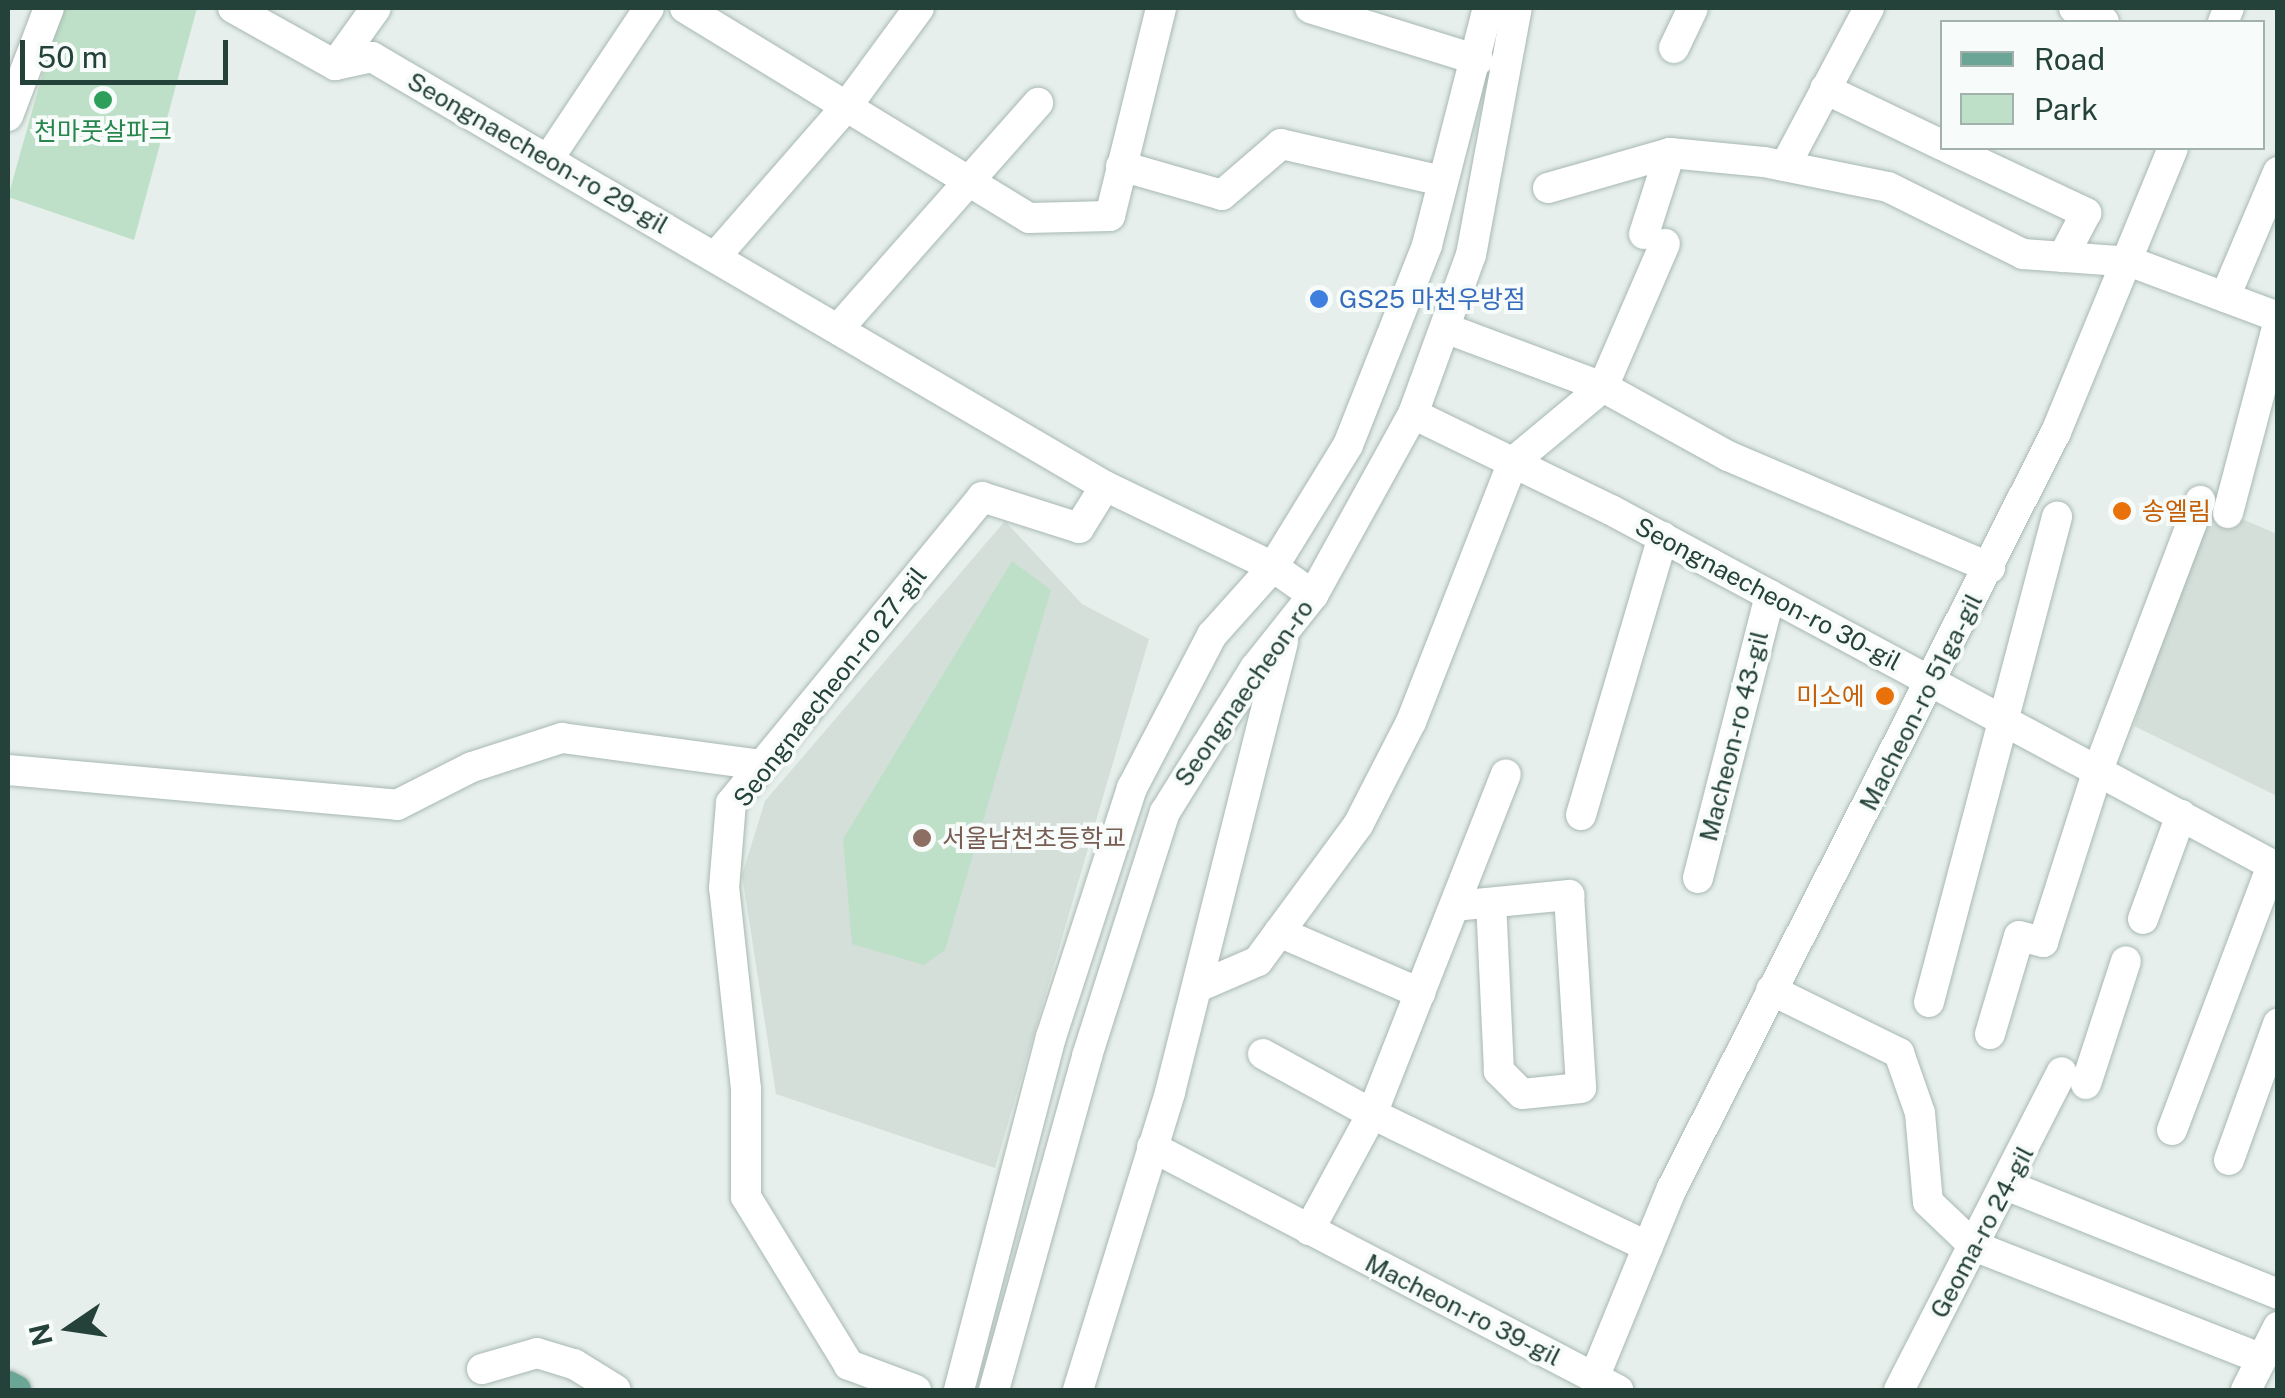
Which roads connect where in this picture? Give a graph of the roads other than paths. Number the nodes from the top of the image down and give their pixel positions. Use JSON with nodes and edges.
{"nodes":[{"id":1,"x":49,"y":8,"type":"edge"},
{"id":2,"x":233,"y":8,"type":"edge"},
{"id":3,"x":376,"y":8,"type":"edge"},
{"id":4,"x":649,"y":8,"type":"edge"},
{"id":5,"x":684,"y":8,"type":"edge"},
{"id":6,"x":919,"y":8,"type":"edge"},
{"id":7,"x":1160,"y":8,"type":"edge"},
{"id":8,"x":1488,"y":8,"type":"edge"},
{"id":9,"x":1516,"y":8,"type":"edge"},
{"id":10,"x":1693,"y":8,"type":"edge"},
{"id":11,"x":1868,"y":8,"type":"edge"},
{"id":12,"x":2076,"y":8,"type":"edge"},
{"id":13,"x":1328,"y":10,"type":"edge"},
{"id":14,"x":2100,"y":20,"type":"edge"},
{"id":15,"x":1674,"y":48,"type":"dead end"},
{"id":16,"x":1478,"y":60,"type":"junction"},
{"id":17,"x":335,"y":65,"type":"junction"},
{"id":18,"x":1825,"y":90,"type":"junction"},
{"id":19,"x":1038,"y":104,"type":"dead end"},
{"id":20,"x":846,"y":106,"type":"junction"},
{"id":21,"x":8,"y":116,"type":"edge"},
{"id":22,"x":1940,"y":144,"type":"edge"},
{"id":23,"x":1953,"y":150,"type":"edge"},
{"id":24,"x":2172,"y":150,"type":"edge"},
{"id":25,"x":1670,"y":152,"type":"junction"},
{"id":26,"x":549,"y":158,"type":"junction"},
{"id":27,"x":1122,"y":166,"type":"junction"},
{"id":28,"x":1785,"y":166,"type":"junction"},
{"id":29,"x":2278,"y":172,"type":"edge"},
{"id":30,"x":966,"y":180,"type":"junction"},
{"id":31,"x":1443,"y":181,"type":"junction"},
{"id":32,"x":1548,"y":188,"type":"dead end"},
{"id":33,"x":714,"y":256,"type":"junction"},
{"id":34,"x":2063,"y":257,"type":"junction"},
{"id":35,"x":2131,"y":262,"type":"junction"},
{"id":36,"x":2225,"y":297,"type":"junction"},
{"id":37,"x":2278,"y":317,"type":"edge"},
{"id":38,"x":2278,"y":324,"type":"edge"},
{"id":39,"x":1444,"y":328,"type":"junction"},
{"id":40,"x":838,"y":329,"type":"junction"},
{"id":41,"x":1603,"y":388,"type":"junction"},
{"id":42,"x":1413,"y":414,"type":"junction"},
{"id":43,"x":1514,"y":462,"type":"junction"},
{"id":44,"x":1105,"y":486,"type":"junction"},
{"id":45,"x":2200,"y":500,"type":"dead end"},
{"id":46,"x":2228,"y":514,"type":"dead end"},
{"id":47,"x":2057,"y":518,"type":"dead end"},
{"id":48,"x":1663,"y":538,"type":"junction"},
{"id":49,"x":1273,"y":567,"type":"junction"},
{"id":50,"x":1990,"y":568,"type":"junction"},
{"id":51,"x":1313,"y":595,"type":"junction"},
{"id":52,"x":1770,"y":595,"type":"junction"},
{"id":53,"x":1285,"y":634,"type":"junction"},
{"id":54,"x":1934,"y":682,"type":"junction"},
{"id":55,"x":2007,"y":721,"type":"junction"},
{"id":56,"x":762,"y":765,"type":"junction"},
{"id":57,"x":8,"y":770,"type":"edge"},
{"id":58,"x":2098,"y":770,"type":"junction"},
{"id":59,"x":1506,"y":774,"type":"dead end"},
{"id":60,"x":2181,"y":814,"type":"junction"},
{"id":61,"x":1581,"y":815,"type":"dead end"},
{"id":62,"x":2275,"y":866,"type":"edge"},
{"id":63,"x":1698,"y":878,"type":"dead end"},
{"id":64,"x":1491,"y":903,"type":"junction"},
{"id":65,"x":1455,"y":906,"type":"junction"},
{"id":66,"x":2143,"y":919,"type":"dead end"},
{"id":67,"x":1279,"y":932,"type":"junction"},
{"id":68,"x":2126,"y":961,"type":"dead end"},
{"id":69,"x":1198,"y":988,"type":"junction"},
{"id":70,"x":1770,"y":990,"type":"junction"},
{"id":71,"x":1420,"y":993,"type":"junction"},
{"id":72,"x":1929,"y":1002,"type":"dead end"},
{"id":73,"x":2278,"y":1024,"type":"edge"},
{"id":74,"x":1990,"y":1034,"type":"dead end"},
{"id":75,"x":1264,"y":1054,"type":"dead end"},
{"id":76,"x":1372,"y":1114,"type":"junction"},
{"id":77,"x":2172,"y":1130,"type":"dead end"},
{"id":78,"x":1152,"y":1147,"type":"junction"},
{"id":79,"x":2229,"y":1160,"type":"dead end"},
{"id":80,"x":2006,"y":1185,"type":"junction"},
{"id":81,"x":1309,"y":1230,"type":"junction"},
{"id":82,"x":1974,"y":1246,"type":"junction"},
{"id":83,"x":1648,"y":1248,"type":"junction"},
{"id":84,"x":2278,"y":1294,"type":"edge"},
{"id":85,"x":2278,"y":1327,"type":"edge"},
{"id":86,"x":2262,"y":1359,"type":"junction"},
{"id":87,"x":482,"y":1369,"type":"dead end"},
{"id":88,"x":1606,"y":1384,"type":"edge"},
{"id":89,"x":8,"y":1386,"type":"edge"},
{"id":90,"x":16,"y":1390,"type":"edge"},
{"id":91,"x":616,"y":1390,"type":"edge"},
{"id":92,"x":916,"y":1390,"type":"edge"},
{"id":93,"x":958,"y":1390,"type":"edge"},
{"id":94,"x":994,"y":1390,"type":"edge"},
{"id":95,"x":1078,"y":1390,"type":"edge"},
{"id":96,"x":1899,"y":1390,"type":"edge"},
{"id":97,"x":2246,"y":1390,"type":"edge"}],
"edges":[{"from":1,"to":21,"type":"street"},
{"from":2,"to":17,"type":"street"},
{"from":3,"to":17,"type":"street"},
{"from":4,"to":26,"type":"street"},
{"from":5,"to":20,"type":"street"},
{"from":6,"to":20,"type":"street"},
{"from":7,"to":27,"type":"street"},
{"from":8,"to":16,"type":"street","name":"Seongnaecheon-ro"},
{"from":9,"to":39,"type":"street","name":"Seongnaecheon-ro"},
{"from":10,"to":15,"type":"street"},
{"from":11,"to":18,"type":"street"},
{"from":12,"to":14,"type":"street"},
{"from":13,"to":16,"type":"street"},
{"from":16,"to":31,"type":"street","name":"Seongnaecheon-ro"},
{"from":17,"to":26,"type":"street","name":"Seongnaecheon-ro 29-gil"},
{"from":18,"to":22,"type":"street"},
{"from":18,"to":28,"type":"street"},
{"from":19,"to":30,"type":"street"},
{"from":20,"to":30,"type":"street"},
{"from":20,"to":33,"type":"street"},
{"from":23,"to":34,"type":"street"},
{"from":24,"to":35,"type":"street","name":"Macheon-ro 51ga-gil"},
{"from":25,"to":28,"type":"street"},
{"from":25,"to":32,"type":"street"},
{"from":25,"to":41,"type":"street"},
{"from":26,"to":33,"type":"street","name":"Seongnaecheon-ro 29-gil"},
{"from":27,"to":30,"type":"street"},
{"from":27,"to":31,"type":"street"},
{"from":28,"to":34,"type":"street"},
{"from":29,"to":36,"type":"street"},
{"from":30,"to":40,"type":"street"},
{"from":31,"to":49,"type":"street","name":"Seongnaecheon-ro"},
{"from":33,"to":40,"type":"street","name":"Seongnaecheon-ro 29-gil"},
{"from":34,"to":35,"type":"street"},
{"from":35,"to":36,"type":"street"},
{"from":35,"to":50,"type":"street","name":"Macheon-ro 51ga-gil"},
{"from":36,"to":37,"type":"street"},
{"from":38,"to":46,"type":"street"},
{"from":39,"to":41,"type":"street"},
{"from":39,"to":42,"type":"street","name":"Seongnaecheon-ro"},
{"from":40,"to":44,"type":"street","name":"Seongnaecheon-ro 29-gil"},
{"from":41,"to":43,"type":"street"},
{"from":41,"to":50,"type":"street"},
{"from":42,"to":43,"type":"street","name":"Seongnaecheon-ro 30-gil"},
{"from":42,"to":51,"type":"street","name":"Seongnaecheon-ro"},
{"from":43,"to":48,"type":"street","name":"Seongnaecheon-ro 30-gil"},
{"from":43,"to":67,"type":"street"},
{"from":44,"to":49,"type":"street","name":"Seongnaecheon-ro 29-gil"},
{"from":44,"to":56,"type":"street","name":"Seongnaecheon-ro 27-gil"},
{"from":45,"to":58,"type":"street"},
{"from":47,"to":55,"type":"street"},
{"from":48,"to":52,"type":"street","name":"Seongnaecheon-ro 30-gil"},
{"from":48,"to":61,"type":"street"},
{"from":49,"to":51,"type":"street","name":"Seongnaecheon-ro 29-gil"},
{"from":49,"to":93,"type":"street","name":"Seongnaecheon-ro"},
{"from":50,"to":54,"type":"street","name":"Macheon-ro 51ga-gil"},
{"from":51,"to":53,"type":"street","name":"Seongnaecheon-ro"},
{"from":52,"to":54,"type":"street","name":"Seongnaecheon-ro 30-gil"},
{"from":52,"to":63,"type":"street","name":"Macheon-ro 43-gil"},
{"from":53,"to":69,"type":"street"},
{"from":53,"to":94,"type":"street","name":"Seongnaecheon-ro"},
{"from":54,"to":55,"type":"street","name":"Seongnaecheon-ro 30-gil"},
{"from":54,"to":70,"type":"street","name":"Macheon-ro 51ga-gil"},
{"from":55,"to":58,"type":"street","name":"Seongnaecheon-ro 30-gil"},
{"from":55,"to":72,"type":"street"},
{"from":56,"to":57,"type":"street"},
{"from":56,"to":92,"type":"street","name":"Seongnaecheon-ro 27-gil"},
{"from":58,"to":60,"type":"street","name":"Seongnaecheon-ro 30-gil"},
{"from":58,"to":74,"type":"street"},
{"from":59,"to":65,"type":"street"},
{"from":60,"to":62,"type":"street","name":"Seongnaecheon-ro 30-gil"},
{"from":60,"to":66,"type":"street"},
{"from":62,"to":77,"type":"street"},
{"from":64,"to":64,"type":"street"},
{"from":64,"to":65,"type":"street"},
{"from":65,"to":71,"type":"street"},
{"from":67,"to":69,"type":"street"},
{"from":67,"to":71,"type":"street"},
{"from":68,"to":80,"type":"street","name":"Geoma-ro 24-gil"},
{"from":69,"to":78,"type":"street"},
{"from":70,"to":82,"type":"street"},
{"from":70,"to":83,"type":"street","name":"Macheon-ro 51ga-gil"},
{"from":71,"to":76,"type":"street"},
{"from":73,"to":79,"type":"street"},
{"from":75,"to":76,"type":"street"},
{"from":76,"to":81,"type":"street"},
{"from":76,"to":83,"type":"street"},
{"from":78,"to":81,"type":"street","name":"Macheon-ro 39-gil"},
{"from":78,"to":95,"type":"street"},
{"from":80,"to":82,"type":"street","name":"Geoma-ro 24-gil"},
{"from":80,"to":84,"type":"street"},
{"from":81,"to":88,"type":"street","name":"Macheon-ro 39-gil"},
{"from":82,"to":86,"type":"street"},
{"from":82,"to":96,"type":"street","name":"Geoma-ro 24-gil"},
{"from":83,"to":88,"type":"street","name":"Macheon-ro 51ga-gil"},
{"from":85,"to":86,"type":"street"},
{"from":86,"to":97,"type":"street"},
{"from":87,"to":91,"type":"street"},
{"from":89,"to":90,"type":"main road"}]}
